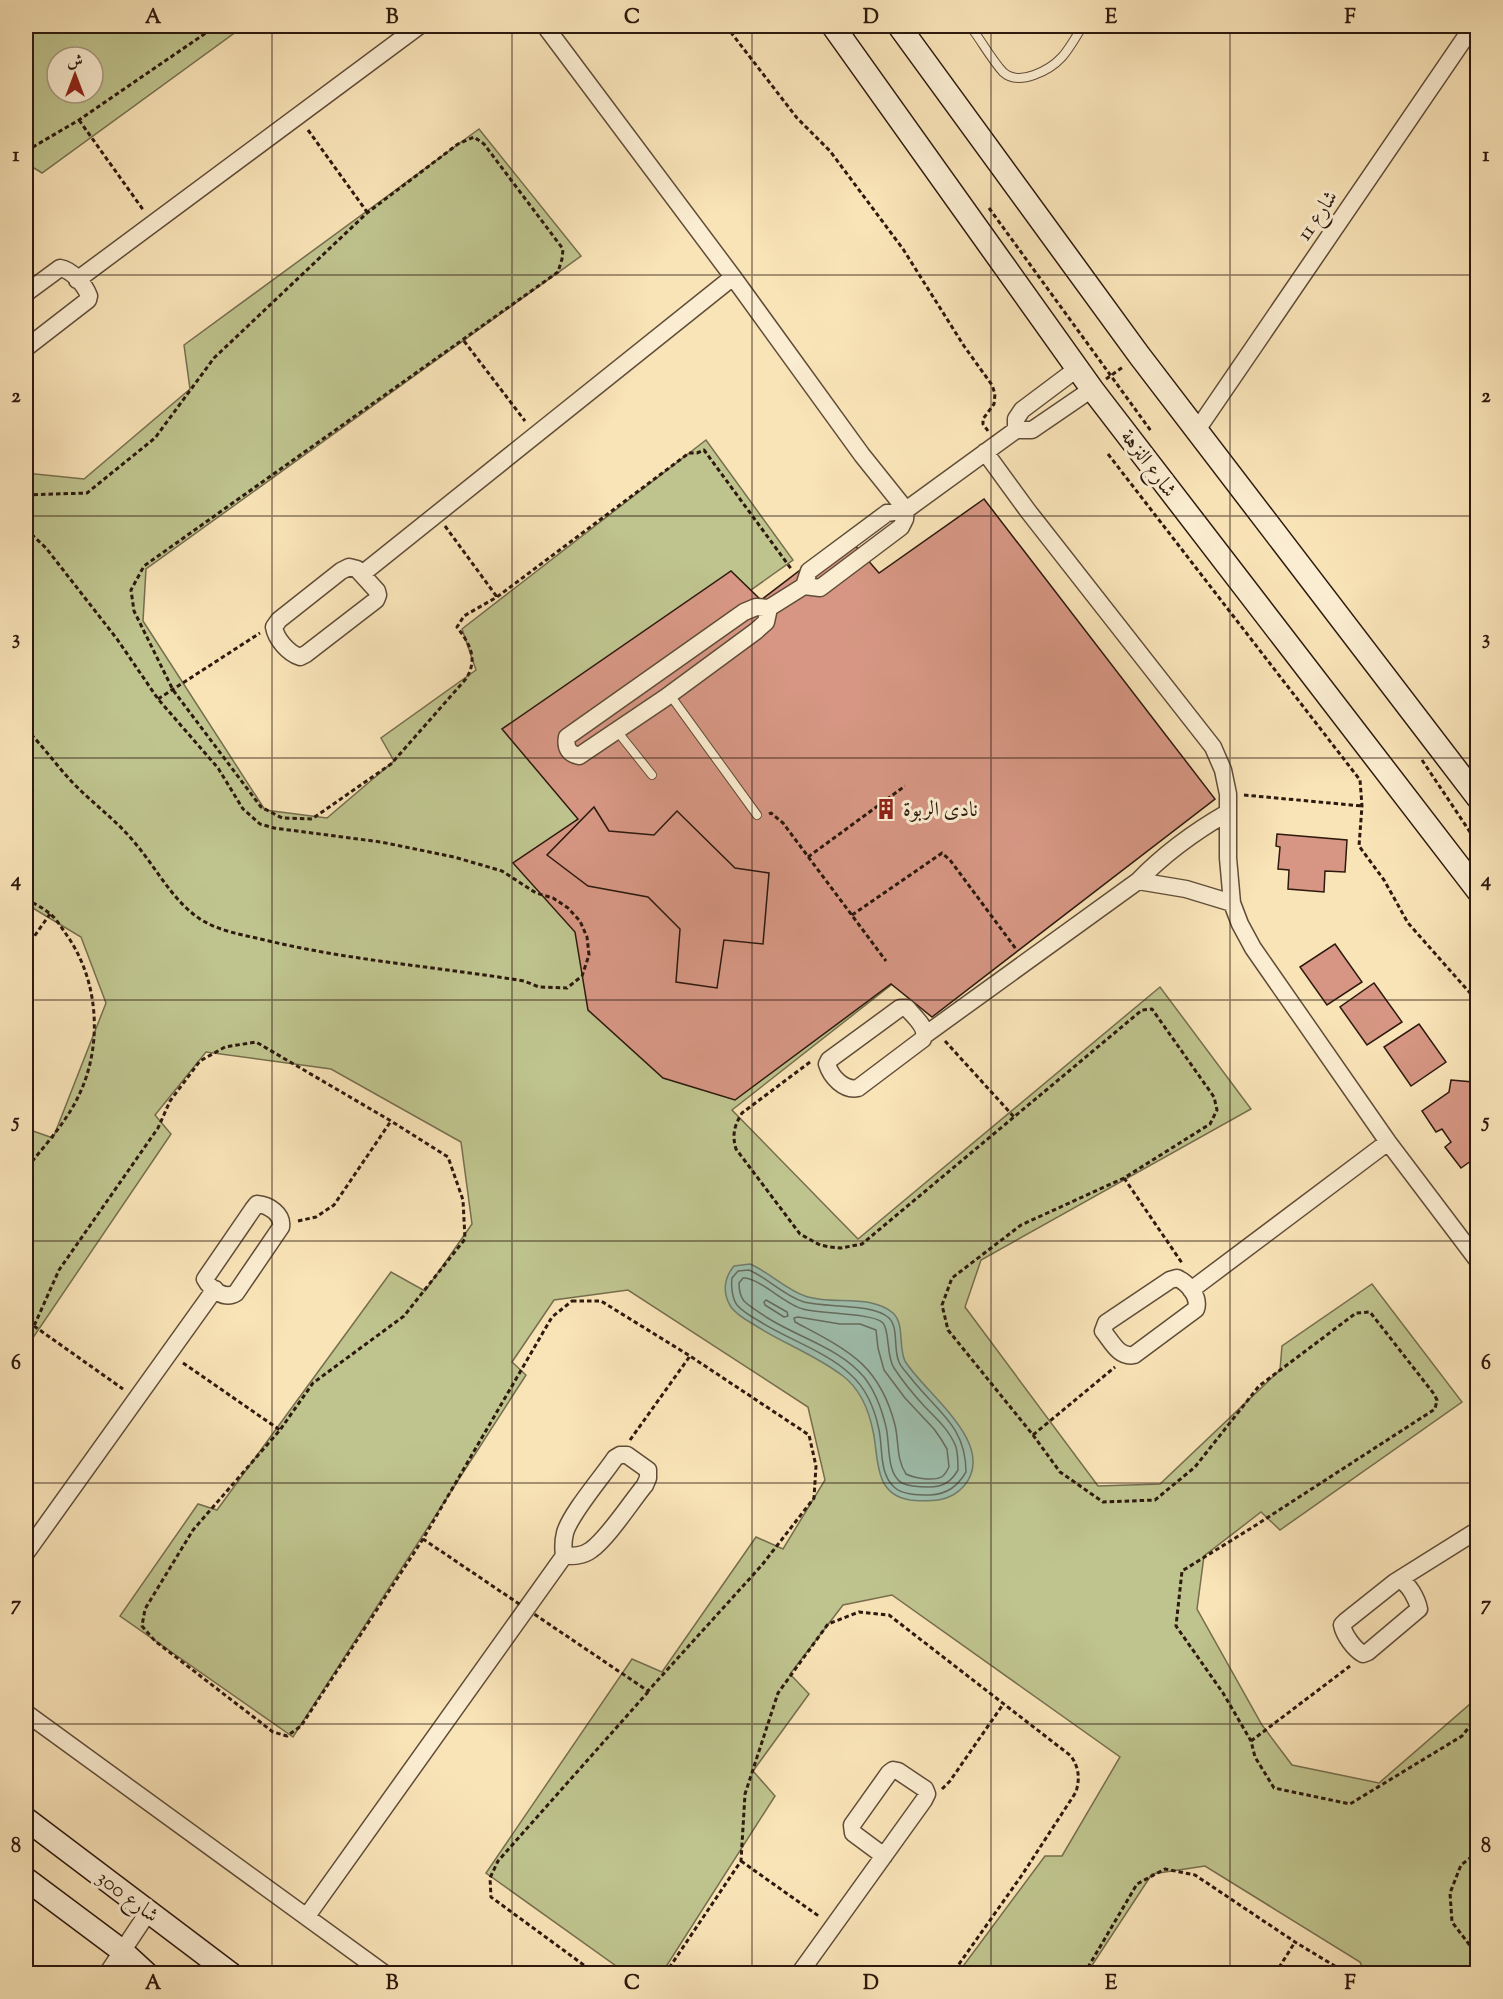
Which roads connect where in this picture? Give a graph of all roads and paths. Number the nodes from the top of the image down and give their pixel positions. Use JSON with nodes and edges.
{"nodes":[{"id":1,"x":216,"y":26,"type":"edge"},
{"id":2,"x":419,"y":26,"type":"edge"},
{"id":3,"x":545,"y":26,"type":"edge"},
{"id":4,"x":726,"y":26,"type":"edge"},
{"id":5,"x":833,"y":26,"type":"edge"},
{"id":6,"x":899,"y":26,"type":"edge"},
{"id":7,"x":970,"y":26,"type":"edge"},
{"id":8,"x":1083,"y":26,"type":"edge"},
{"id":9,"x":1473,"y":26,"type":"edge"},
{"id":10,"x":298,"y":116,"type":"junction"},
{"id":11,"x":79,"y":120,"type":"junction"},
{"id":12,"x":26,"y":151,"type":"edge"},
{"id":13,"x":987,"y":205,"type":"dead end"},
{"id":14,"x":367,"y":213,"type":"junction"},
{"id":15,"x":153,"y":224,"type":"junction"},
{"id":16,"x":733,"y":277,"type":"junction"},
{"id":17,"x":77,"y":280,"type":"junction"},
{"id":18,"x":26,"y":293,"type":"edge"},
{"id":19,"x":463,"y":340,"type":"junction"},
{"id":20,"x":26,"y":348,"type":"edge"},
{"id":21,"x":1139,"y":355,"type":"junction"},
{"id":22,"x":1078,"y":368,"type":"junction"},
{"id":23,"x":1112,"y":375,"type":"junction"},
{"id":24,"x":1092,"y":389,"type":"junction"},
{"id":25,"x":1016,"y":430,"type":"junction"},
{"id":26,"x":1197,"y":430,"type":"junction"},
{"id":27,"x":1152,"y":433,"type":"dead end"},
{"id":28,"x":536,"y":435,"type":"junction"},
{"id":29,"x":991,"y":448,"type":"junction"},
{"id":30,"x":1108,"y":454,"type":"dead end"},
{"id":31,"x":26,"y":495,"type":"edge"},
{"id":32,"x":906,"y":510,"type":"junction"},
{"id":33,"x":436,"y":514,"type":"junction"},
{"id":34,"x":26,"y":529,"type":"edge"},
{"id":35,"x":362,"y":574,"type":"junction"},
{"id":36,"x":804,"y":586,"type":"junction"},
{"id":37,"x":497,"y":597,"type":"junction"},
{"id":38,"x":769,"y":608,"type":"junction"},
{"id":39,"x":279,"y":620,"type":"junction"},
{"id":40,"x":650,"y":678,"type":"junction"},
{"id":41,"x":173,"y":690,"type":"junction"},
{"id":42,"x":668,"y":696,"type":"junction"},
{"id":43,"x":158,"y":699,"type":"junction"},
{"id":44,"x":26,"y":729,"type":"edge"},
{"id":45,"x":617,"y":731,"type":"junction"},
{"id":46,"x":652,"y":774,"type":"dead end"},
{"id":47,"x":904,"y":786,"type":"dead end"},
{"id":48,"x":1228,"y":794,"type":"junction"},
{"id":49,"x":1478,"y":798,"type":"edge"},
{"id":50,"x":1362,"y":806,"type":"junction"},
{"id":51,"x":1227,"y":813,"type":"junction"},
{"id":52,"x":757,"y":815,"type":"joint"},
{"id":53,"x":808,"y":857,"type":"junction"},
{"id":54,"x":1137,"y":881,"type":"junction"},
{"id":55,"x":1475,"y":884,"type":"edge"},
{"id":56,"x":26,"y":899,"type":"edge"},
{"id":57,"x":1233,"y":903,"type":"junction"},
{"id":58,"x":50,"y":914,"type":"junction"},
{"id":59,"x":852,"y":915,"type":"junction"},
{"id":60,"x":26,"y":948,"type":"edge"},
{"id":61,"x":886,"y":961,"type":"dead end"},
{"id":62,"x":1026,"y":962,"type":"junction"},
{"id":63,"x":1478,"y":1002,"type":"edge"},
{"id":64,"x":930,"y":1032,"type":"junction"},
{"id":65,"x":1015,"y":1118,"type":"dead end"},
{"id":66,"x":391,"y":1120,"type":"junction"},
{"id":67,"x":1388,"y":1142,"type":"junction"},
{"id":68,"x":26,"y":1169,"type":"edge"},
{"id":69,"x":1124,"y":1178,"type":"dead end"},
{"id":70,"x":282,"y":1220,"type":"junction"},
{"id":71,"x":1478,"y":1261,"type":"edge"},
{"id":72,"x":1194,"y":1288,"type":"junction"},
{"id":73,"x":215,"y":1289,"type":"junction"},
{"id":74,"x":34,"y":1326,"type":"junction"},
{"id":75,"x":26,"y":1338,"type":"edge"},
{"id":76,"x":169,"y":1353,"type":"junction"},
{"id":77,"x":690,"y":1356,"type":"dead end"},
{"id":78,"x":1127,"y":1356,"type":"junction"},
{"id":79,"x":137,"y":1398,"type":"junction"},
{"id":80,"x":280,"y":1430,"type":"junction"},
{"id":81,"x":1033,"y":1435,"type":"dead end"},
{"id":82,"x":620,"y":1455,"type":"junction"},
{"id":83,"x":1478,"y":1530,"type":"edge"},
{"id":84,"x":423,"y":1539,"type":"dead end"},
{"id":85,"x":26,"y":1553,"type":"edge"},
{"id":86,"x":564,"y":1556,"type":"junction"},
{"id":87,"x":1400,"y":1580,"type":"junction"},
{"id":88,"x":1368,"y":1652,"type":"junction"},
{"id":89,"x":648,"y":1691,"type":"dead end"},
{"id":90,"x":1004,"y":1703,"type":"dead end"},
{"id":91,"x":26,"y":1713,"type":"edge"},
{"id":92,"x":1251,"y":1741,"type":"dead end"},
{"id":93,"x":924,"y":1800,"type":"junction"},
{"id":94,"x":26,"y":1820,"type":"edge"},
{"id":95,"x":1478,"y":1852,"type":"edge"},
{"id":96,"x":884,"y":1856,"type":"junction"},
{"id":97,"x":741,"y":1861,"type":"dead end"},
{"id":98,"x":26,"y":1879,"type":"edge"},
{"id":99,"x":149,"y":1911,"type":"junction"},
{"id":100,"x":307,"y":1916,"type":"junction"},
{"id":101,"x":833,"y":1926,"type":"junction"},
{"id":102,"x":1295,"y":1942,"type":"junction"},
{"id":103,"x":121,"y":1950,"type":"junction"},
{"id":104,"x":1478,"y":1956,"type":"edge"},
{"id":105,"x":107,"y":1974,"type":"edge"},
{"id":106,"x":147,"y":1974,"type":"edge"},
{"id":107,"x":231,"y":1974,"type":"edge"},
{"id":108,"x":385,"y":1974,"type":"edge"},
{"id":109,"x":596,"y":1974,"type":"edge"},
{"id":110,"x":799,"y":1974,"type":"edge"},
{"id":111,"x":1084,"y":1974,"type":"edge"},
{"id":112,"x":1275,"y":1974,"type":"edge"},
{"id":113,"x":1348,"y":1974,"type":"edge"}],
"edges":[{"from":1,"to":11,"type":"path"},
{"from":2,"to":10,"type":"street"},
{"from":3,"to":16,"type":"street"},
{"from":4,"to":29,"type":"path"},
{"from":5,"to":22,"type":"main road","name":"شارع النزهة"},
{"from":6,"to":21,"type":"main road"},
{"from":7,"to":8,"type":"lane"},
{"from":9,"to":26,"type":"street","name":"شارع 11"},
{"from":10,"to":14,"type":"path"},
{"from":10,"to":15,"type":"street"},
{"from":11,"to":12,"type":"path"},
{"from":11,"to":15,"type":"path"},
{"from":13,"to":23,"type":"path"},
{"from":14,"to":19,"type":"path"},
{"from":14,"to":31,"type":"path"},
{"from":15,"to":17,"type":"street"},
{"from":16,"to":28,"type":"street"},
{"from":16,"to":32,"type":"street"},
{"from":17,"to":18,"type":"street"},
{"from":17,"to":20,"type":"street"},
{"from":19,"to":28,"type":"path"},
{"from":19,"to":41,"type":"path"},
{"from":21,"to":23,"type":"path"},
{"from":21,"to":26,"type":"main road"},
{"from":22,"to":24,"type":"main road","name":"شارع النزهة"},
{"from":22,"to":25,"type":"street"},
{"from":23,"to":24,"type":"path"},
{"from":23,"to":27,"type":"path"},
{"from":24,"to":25,"type":"street"},
{"from":24,"to":55,"type":"main road","name":"شارع النزهة"},
{"from":25,"to":29,"type":"street"},
{"from":26,"to":49,"type":"main road"},
{"from":28,"to":33,"type":"street"},
{"from":29,"to":32,"type":"street"},
{"from":29,"to":48,"type":"street"},
{"from":30,"to":50,"type":"path"},
{"from":32,"to":36,"type":"street"},
{"from":33,"to":35,"type":"street"},
{"from":33,"to":37,"type":"path"},
{"from":34,"to":43,"type":"path"},
{"from":35,"to":39,"type":"street"},
{"from":35,"to":39,"type":"street"},
{"from":36,"to":37,"type":"path"},
{"from":36,"to":38,"type":"street"},
{"from":37,"to":41,"type":"path"},
{"from":38,"to":40,"type":"street"},
{"from":38,"to":42,"type":"street"},
{"from":39,"to":41,"type":"path"},
{"from":40,"to":42,"type":"street"},
{"from":40,"to":45,"type":"street"},
{"from":41,"to":43,"type":"path"},
{"from":42,"to":45,"type":"street"},
{"from":42,"to":52,"type":"lane"},
{"from":43,"to":44,"type":"path"},
{"from":45,"to":46,"type":"lane"},
{"from":47,"to":53,"type":"path"},
{"from":48,"to":50,"type":"path"},
{"from":48,"to":51,"type":"street"},
{"from":50,"to":63,"type":"path"},
{"from":51,"to":54,"type":"street"},
{"from":51,"to":57,"type":"street"},
{"from":52,"to":53,"type":"path"},
{"from":53,"to":59,"type":"path"},
{"from":54,"to":57,"type":"street"},
{"from":54,"to":62,"type":"street"},
{"from":56,"to":58,"type":"path"},
{"from":57,"to":67,"type":"street"},
{"from":58,"to":60,"type":"path"},
{"from":58,"to":68,"type":"path"},
{"from":59,"to":61,"type":"path"},
{"from":59,"to":62,"type":"path"},
{"from":62,"to":64,"type":"street"},
{"from":64,"to":64,"type":"street"},
{"from":64,"to":65,"type":"path"},
{"from":66,"to":70,"type":"path"},
{"from":66,"to":74,"type":"path"},
{"from":66,"to":80,"type":"path"},
{"from":67,"to":71,"type":"street"},
{"from":67,"to":72,"type":"street"},
{"from":69,"to":72,"type":"path"},
{"from":70,"to":73,"type":"street"},
{"from":70,"to":73,"type":"street"},
{"from":72,"to":78,"type":"street"},
{"from":72,"to":78,"type":"street"},
{"from":73,"to":76,"type":"street"},
{"from":74,"to":75,"type":"path"},
{"from":74,"to":79,"type":"path"},
{"from":76,"to":79,"type":"street"},
{"from":76,"to":80,"type":"path"},
{"from":77,"to":82,"type":"path"},
{"from":78,"to":81,"type":"path"},
{"from":79,"to":85,"type":"street"},
{"from":80,"to":84,"type":"path"},
{"from":82,"to":86,"type":"street"},
{"from":82,"to":86,"type":"street"},
{"from":83,"to":87,"type":"street"},
{"from":86,"to":100,"type":"street"},
{"from":87,"to":88,"type":"street"},
{"from":87,"to":88,"type":"street"},
{"from":88,"to":92,"type":"path"},
{"from":89,"to":109,"type":"path"},
{"from":90,"to":93,"type":"path"},
{"from":91,"to":100,"type":"street"},
{"from":93,"to":96,"type":"street"},
{"from":93,"to":96,"type":"street"},
{"from":94,"to":99,"type":"main road","name":"شارع 300"},
{"from":95,"to":104,"type":"path"},
{"from":96,"to":101,"type":"street"},
{"from":97,"to":101,"type":"path"},
{"from":98,"to":103,"type":"main road"},
{"from":99,"to":103,"type":"street"},
{"from":99,"to":107,"type":"main road","name":"شارع 300"},
{"from":100,"to":108,"type":"street"},
{"from":101,"to":110,"type":"street"},
{"from":102,"to":111,"type":"path"},
{"from":102,"to":112,"type":"path"},
{"from":102,"to":113,"type":"path"},
{"from":103,"to":105,"type":"street"},
{"from":103,"to":106,"type":"main road"}]}
